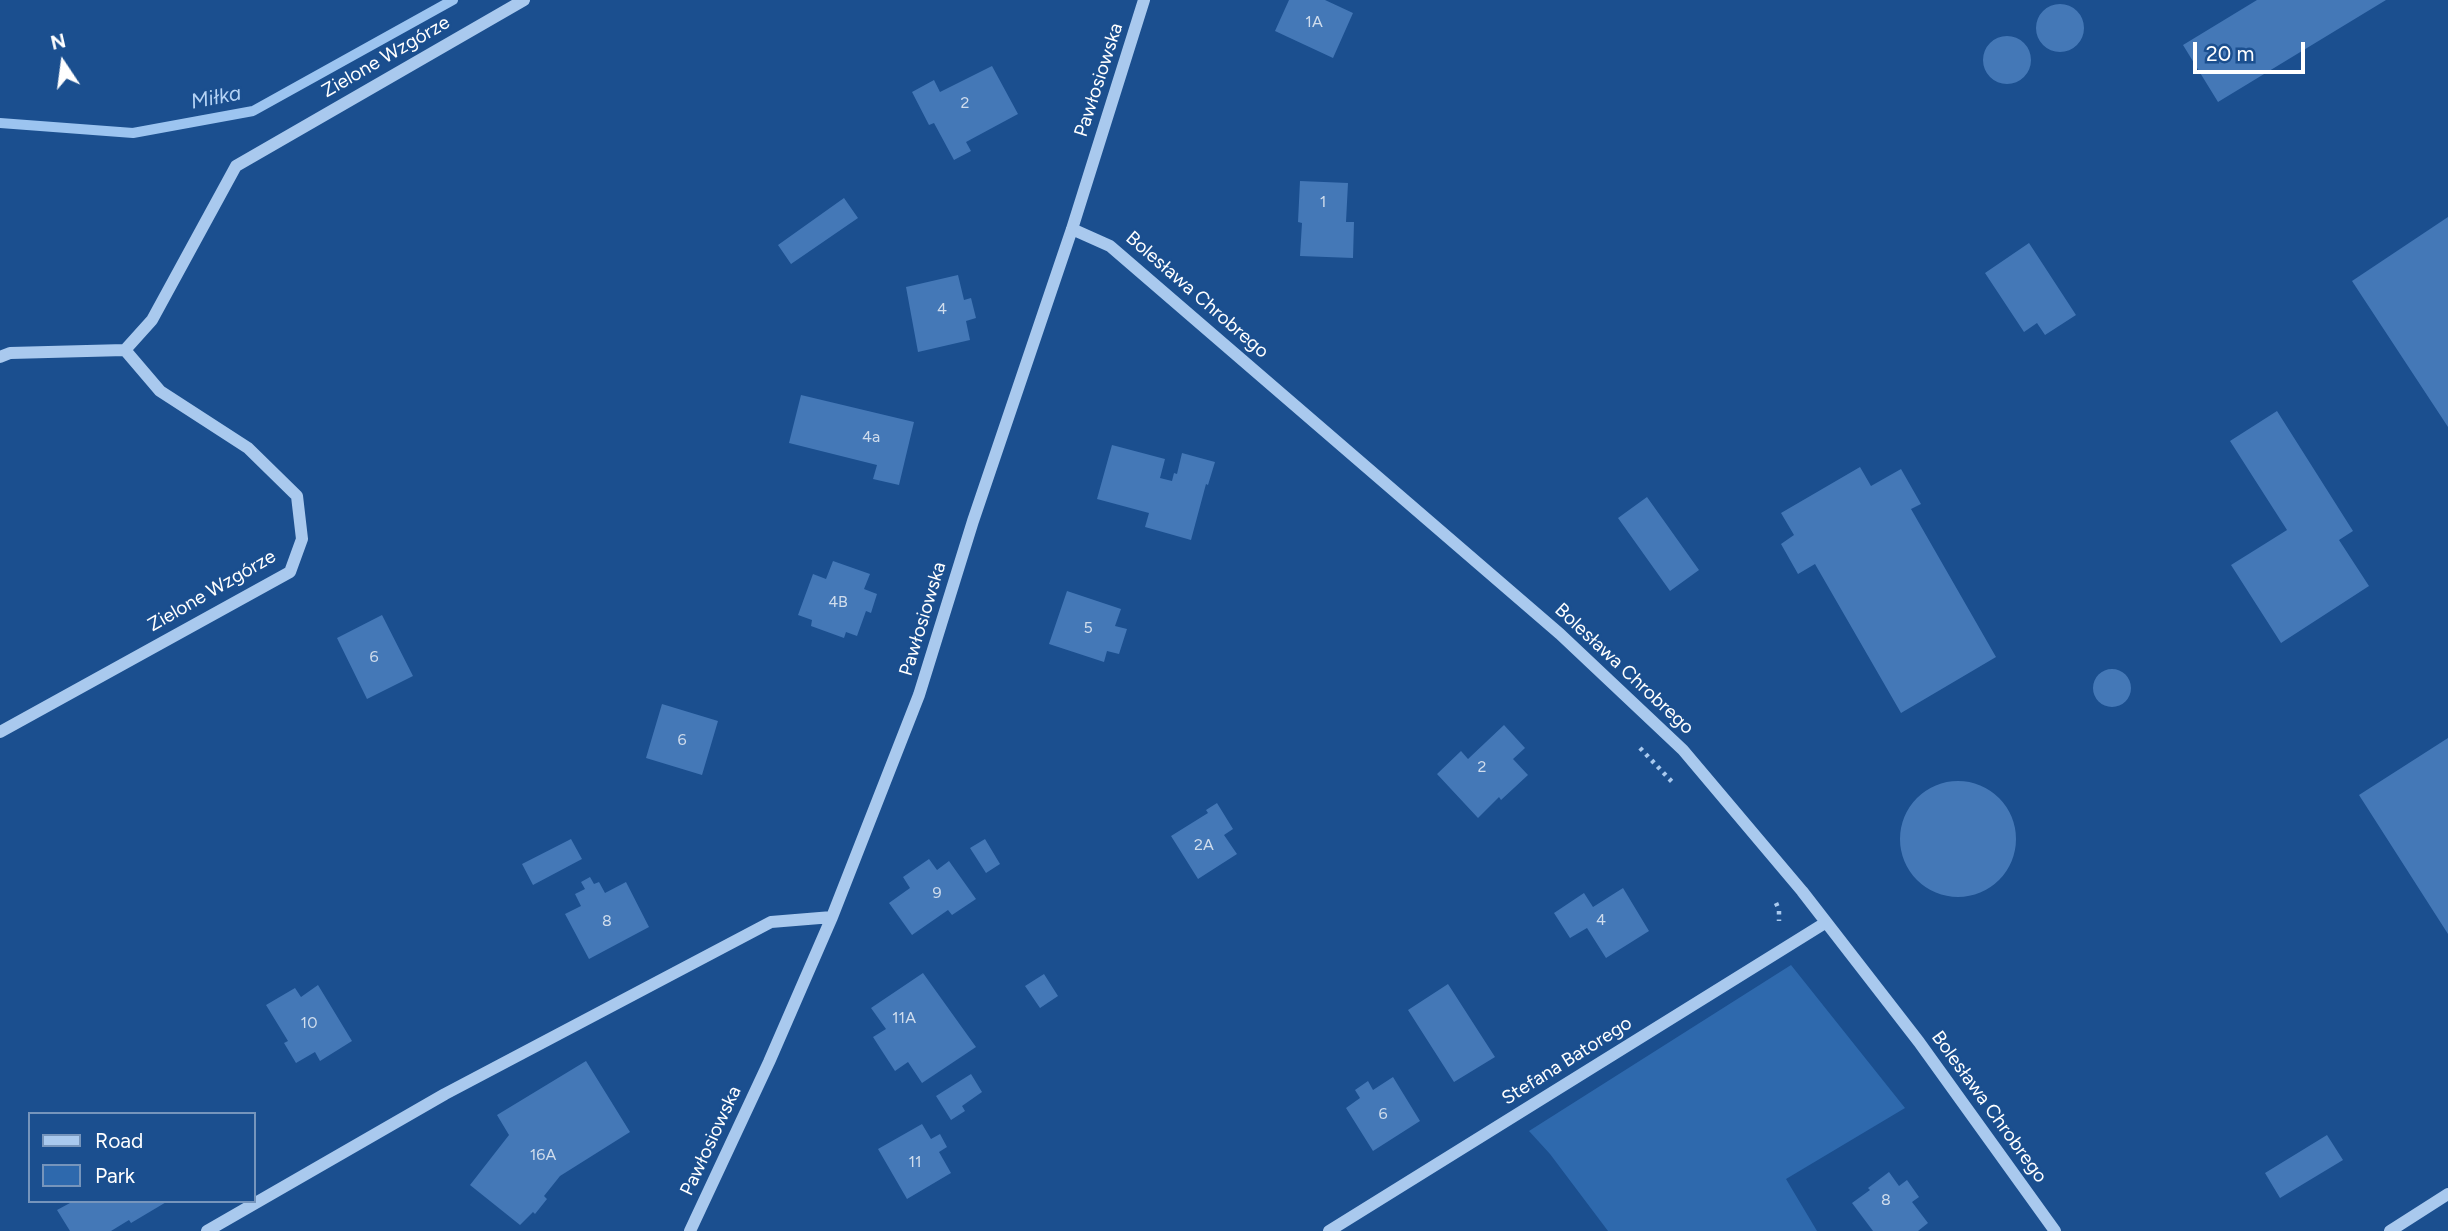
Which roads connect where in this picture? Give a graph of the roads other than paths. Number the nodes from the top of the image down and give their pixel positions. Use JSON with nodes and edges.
{"nodes":[{"id":1,"x":524,"y":0,"type":"edge"},
{"id":2,"x":1144,"y":0,"type":"edge"},
{"id":3,"x":1072,"y":229,"type":"junction"},
{"id":4,"x":125,"y":350,"type":"junction"},
{"id":5,"x":0,"y":357,"type":"edge"},
{"id":6,"x":0,"y":732,"type":"edge"},
{"id":7,"x":832,"y":917,"type":"junction"},
{"id":8,"x":1825,"y":923,"type":"junction"},
{"id":9,"x":2448,"y":1194,"type":"edge"},
{"id":10,"x":256,"y":1203,"type":"edge"},
{"id":11,"x":256,"y":1203,"type":"edge"},
{"id":12,"x":207,"y":1231,"type":"edge"},
{"id":13,"x":690,"y":1231,"type":"edge"},
{"id":14,"x":1329,"y":1231,"type":"edge"},
{"id":15,"x":2055,"y":1231,"type":"edge"},
{"id":16,"x":2390,"y":1231,"type":"edge"}],
"edges":[{"from":1,"to":4,"type":"street","name":"Zielone Wzgórze"},
{"from":2,"to":3,"type":"street","name":"Pawłosiowska"},
{"from":3,"to":7,"type":"street","name":"Pawłosiowska"},
{"from":3,"to":8,"type":"street","name":"Bolesława Chrobrego"},
{"from":4,"to":5,"type":"street"},
{"from":4,"to":6,"type":"street","name":"Zielone Wzgórze"},
{"from":7,"to":11,"type":"street"},
{"from":7,"to":13,"type":"street","name":"Pawłosiowska"},
{"from":8,"to":14,"type":"street","name":"Stefana Batorego"},
{"from":8,"to":15,"type":"street","name":"Bolesława Chrobrego"},
{"from":9,"to":16,"type":"street"},
{"from":10,"to":12,"type":"street"}]}
